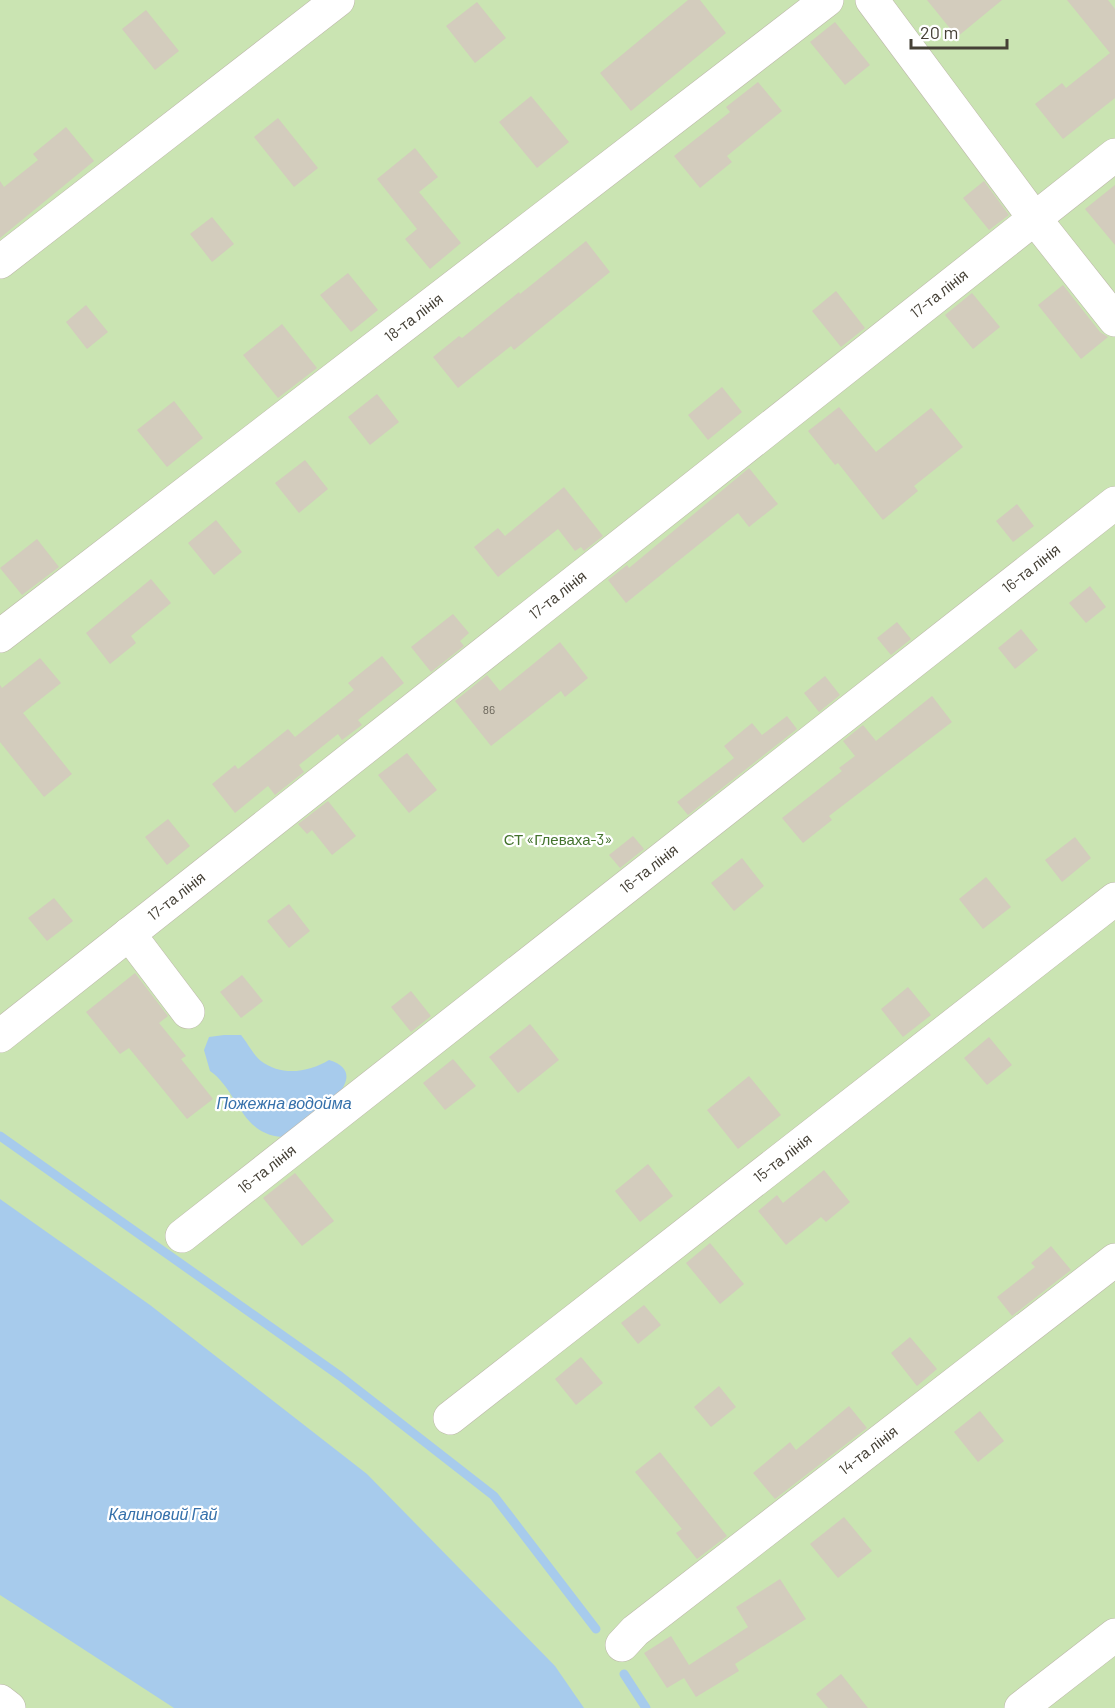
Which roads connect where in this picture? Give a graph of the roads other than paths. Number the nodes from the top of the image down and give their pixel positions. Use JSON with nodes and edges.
{"nodes":[{"id":1,"x":338,"y":0,"type":"edge"},
{"id":2,"x":827,"y":0,"type":"edge"},
{"id":3,"x":872,"y":0,"type":"edge"},
{"id":4,"x":1115,"y":155,"type":"edge"},
{"id":5,"x":1035,"y":219,"type":"junction"},
{"id":6,"x":0,"y":262,"type":"edge"},
{"id":7,"x":1115,"y":320,"type":"edge"},
{"id":8,"x":1115,"y":503,"type":"edge"},
{"id":9,"x":0,"y":636,"type":"edge"},
{"id":10,"x":1115,"y":899,"type":"edge"},
{"id":11,"x":129,"y":934,"type":"junction"},
{"id":12,"x":188,"y":1012,"type":"dead end"},
{"id":13,"x":0,"y":1036,"type":"edge"},
{"id":14,"x":182,"y":1236,"type":"dead end"},
{"id":15,"x":1115,"y":1260,"type":"edge"},
{"id":16,"x":450,"y":1418,"type":"dead end"},
{"id":17,"x":1115,"y":1635,"type":"edge"},
{"id":18,"x":622,"y":1644,"type":"dead end"},
{"id":19,"x":0,"y":1701,"type":"edge"},
{"id":20,"x":9,"y":1708,"type":"edge"},
{"id":21,"x":1021,"y":1708,"type":"edge"}],
"edges":[{"from":1,"to":6,"type":"lane"},
{"from":2,"to":9,"type":"lane","name":"18-та лінія"},
{"from":3,"to":5,"type":"lane"},
{"from":4,"to":5,"type":"lane","name":"17-та лінія"},
{"from":5,"to":7,"type":"lane"},
{"from":5,"to":11,"type":"lane","name":"17-та лінія"},
{"from":8,"to":14,"type":"lane","name":"16-та лінія"},
{"from":10,"to":16,"type":"lane","name":"15-та лінія"},
{"from":11,"to":12,"type":"lane"},
{"from":11,"to":13,"type":"lane","name":"17-та лінія"},
{"from":15,"to":18,"type":"lane","name":"14-та лінія"},
{"from":17,"to":21,"type":"lane"},
{"from":19,"to":20,"type":"lane"}]}
